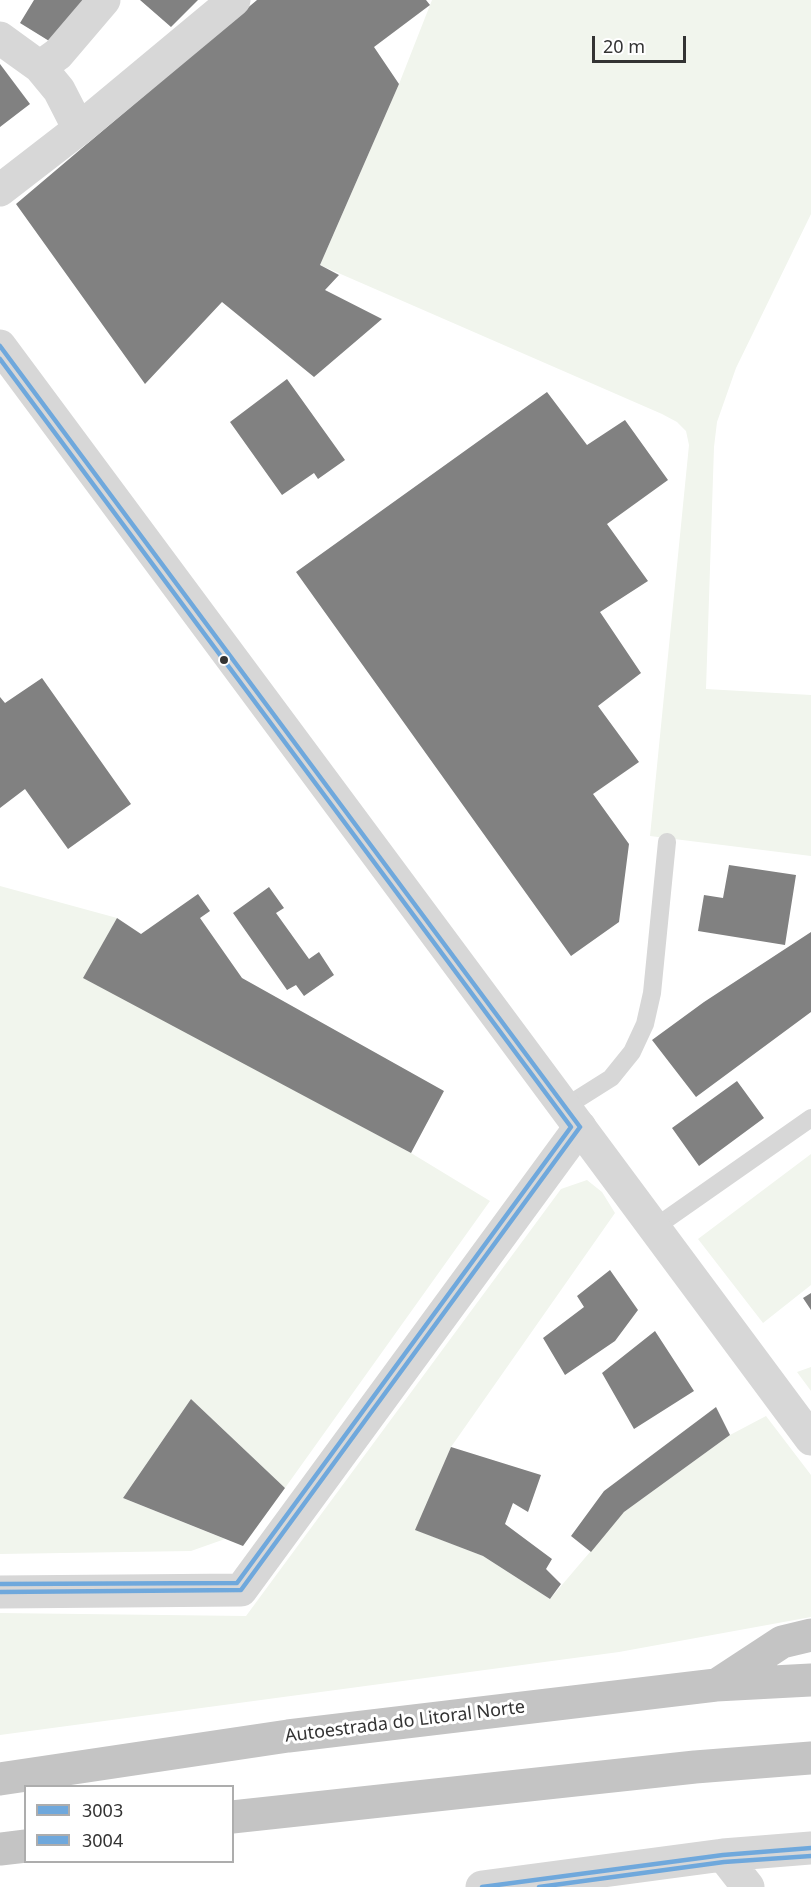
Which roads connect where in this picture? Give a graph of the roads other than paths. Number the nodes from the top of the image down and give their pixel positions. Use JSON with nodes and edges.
{"nodes":[{"id":1,"x":104,"y":0,"type":"edge"},
{"id":2,"x":234,"y":0,"type":"edge"},
{"id":3,"x":0,"y":38,"type":"edge"},
{"id":4,"x":40,"y":67,"type":"junction"},
{"id":5,"x":79,"y":129,"type":"junction"},
{"id":6,"x":0,"y":190,"type":"edge"},
{"id":7,"x":0,"y":346,"type":"edge"},
{"id":8,"x":667,"y":842,"type":"dead end"},
{"id":9,"x":573,"y":1117,"type":"junction"},
{"id":10,"x":811,"y":1118,"type":"edge"},
{"id":11,"x":654,"y":1228,"type":"junction"},
{"id":12,"x":811,"y":1438,"type":"edge"},
{"id":13,"x":0,"y":1592,"type":"edge"},
{"id":14,"x":811,"y":1635,"type":"edge"},
{"id":15,"x":811,"y":1680,"type":"edge"},
{"id":16,"x":716,"y":1685,"type":"junction"},
{"id":17,"x":811,"y":1758,"type":"edge"},
{"id":18,"x":0,"y":1779,"type":"edge"},
{"id":19,"x":234,"y":1817,"type":"edge"},
{"id":20,"x":24,"y":1846,"type":"edge"},
{"id":21,"x":811,"y":1848,"type":"edge"},
{"id":22,"x":0,"y":1850,"type":"edge"},
{"id":23,"x":723,"y":1855,"type":"junction"},
{"id":24,"x":536,"y":1884,"type":"edge"},
{"id":25,"x":482,"y":1887,"type":"edge"},
{"id":26,"x":747,"y":1887,"type":"edge"}],
"edges":[{"from":1,"to":4,"type":"street"},
{"from":2,"to":5,"type":"street"},
{"from":3,"to":4,"type":"street"},
{"from":4,"to":5,"type":"street"},
{"from":5,"to":6,"type":"street"},
{"from":7,"to":9,"type":"street"},
{"from":8,"to":9,"type":"lane"},
{"from":9,"to":11,"type":"street"},
{"from":9,"to":13,"type":"street"},
{"from":10,"to":11,"type":"lane"},
{"from":11,"to":12,"type":"street"},
{"from":14,"to":16,"type":"highway"},
{"from":15,"to":16,"type":"highway","name":"Autoestrada do Litoral Norte"},
{"from":16,"to":18,"type":"highway","name":"Autoestrada do Litoral Norte"},
{"from":17,"to":19,"type":"highway"},
{"from":20,"to":22,"type":"highway"},
{"from":21,"to":23,"type":"street"},
{"from":23,"to":24,"type":"street"},
{"from":23,"to":26,"type":"street"},
{"from":24,"to":25,"type":"street"}]}
